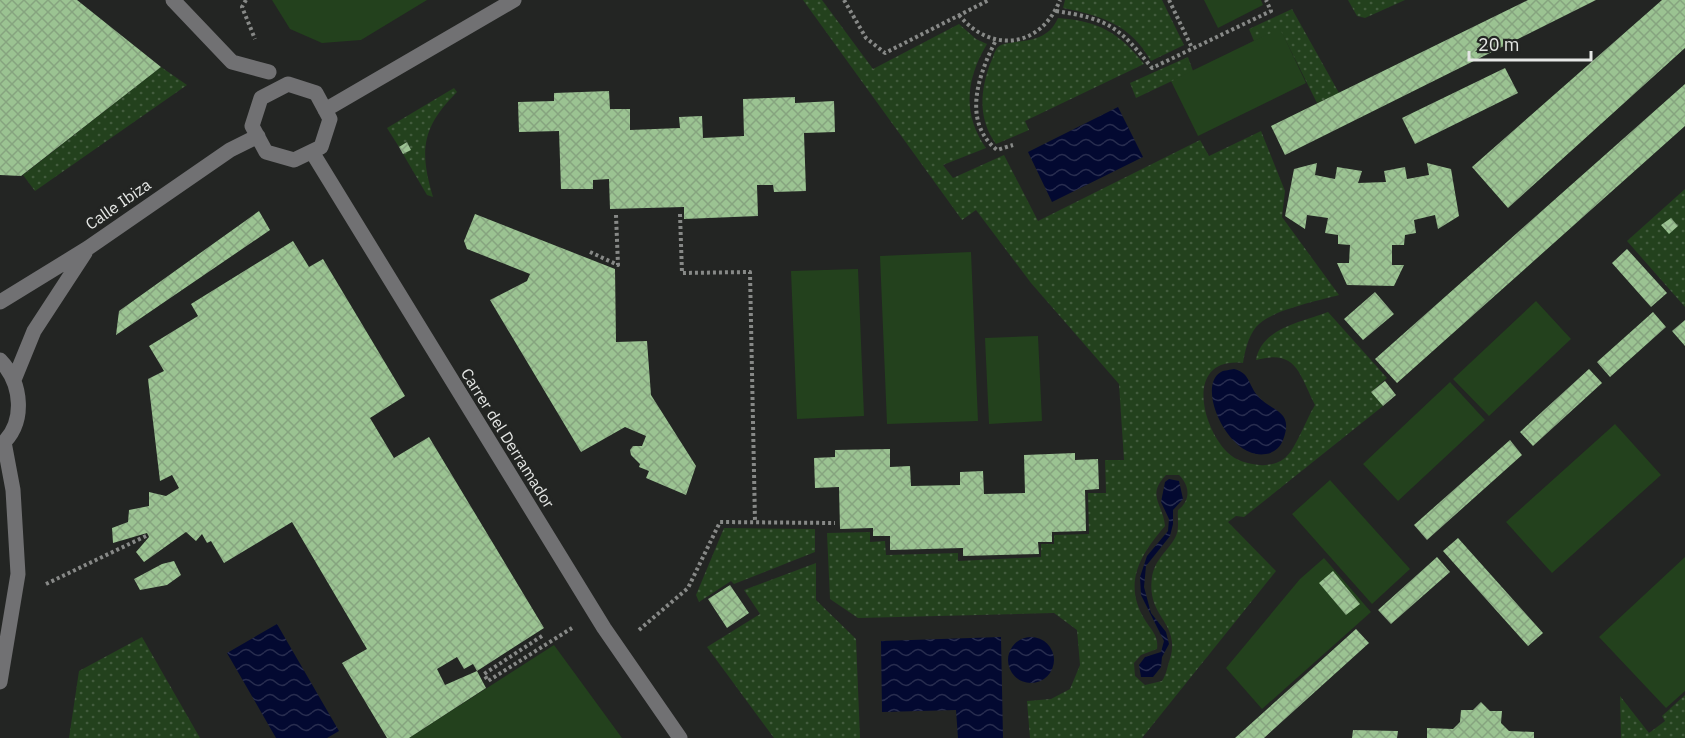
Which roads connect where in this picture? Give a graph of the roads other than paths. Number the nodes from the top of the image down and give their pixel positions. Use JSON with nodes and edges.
{"nodes":[{"id":1,"x":173,"y":0,"type":"edge"},
{"id":2,"x":514,"y":0,"type":"edge"},
{"id":3,"x":269,"y":72,"type":"dead end"},
{"id":4,"x":325,"y":110,"type":"junction"},
{"id":5,"x":258,"y":136,"type":"junction"},
{"id":6,"x":312,"y":152,"type":"junction"},
{"id":7,"x":88,"y":248,"type":"junction"},
{"id":8,"x":0,"y":302,"type":"edge"},
{"id":9,"x":0,"y":360,"type":"edge"},
{"id":10,"x":14,"y":380,"type":"junction"},
{"id":11,"x":2,"y":444,"type":"edge"},
{"id":12,"x":0,"y":682,"type":"edge"},
{"id":13,"x":680,"y":738,"type":"edge"}],
"edges":[{"from":1,"to":3,"type":"street"},
{"from":2,"to":4,"type":"street"},
{"from":4,"to":5,"type":"street"},
{"from":4,"to":6,"type":"street"},
{"from":5,"to":6,"type":"street"},
{"from":5,"to":7,"type":"street","name":"Calle Ibiza"},
{"from":6,"to":13,"type":"street","name":"Carrer del Derramador"},
{"from":7,"to":8,"type":"street","name":"Calle Ibiza"},
{"from":7,"to":10,"type":"street"},
{"from":9,"to":10,"type":"street"},
{"from":10,"to":11,"type":"street"},
{"from":11,"to":12,"type":"street"}]}
